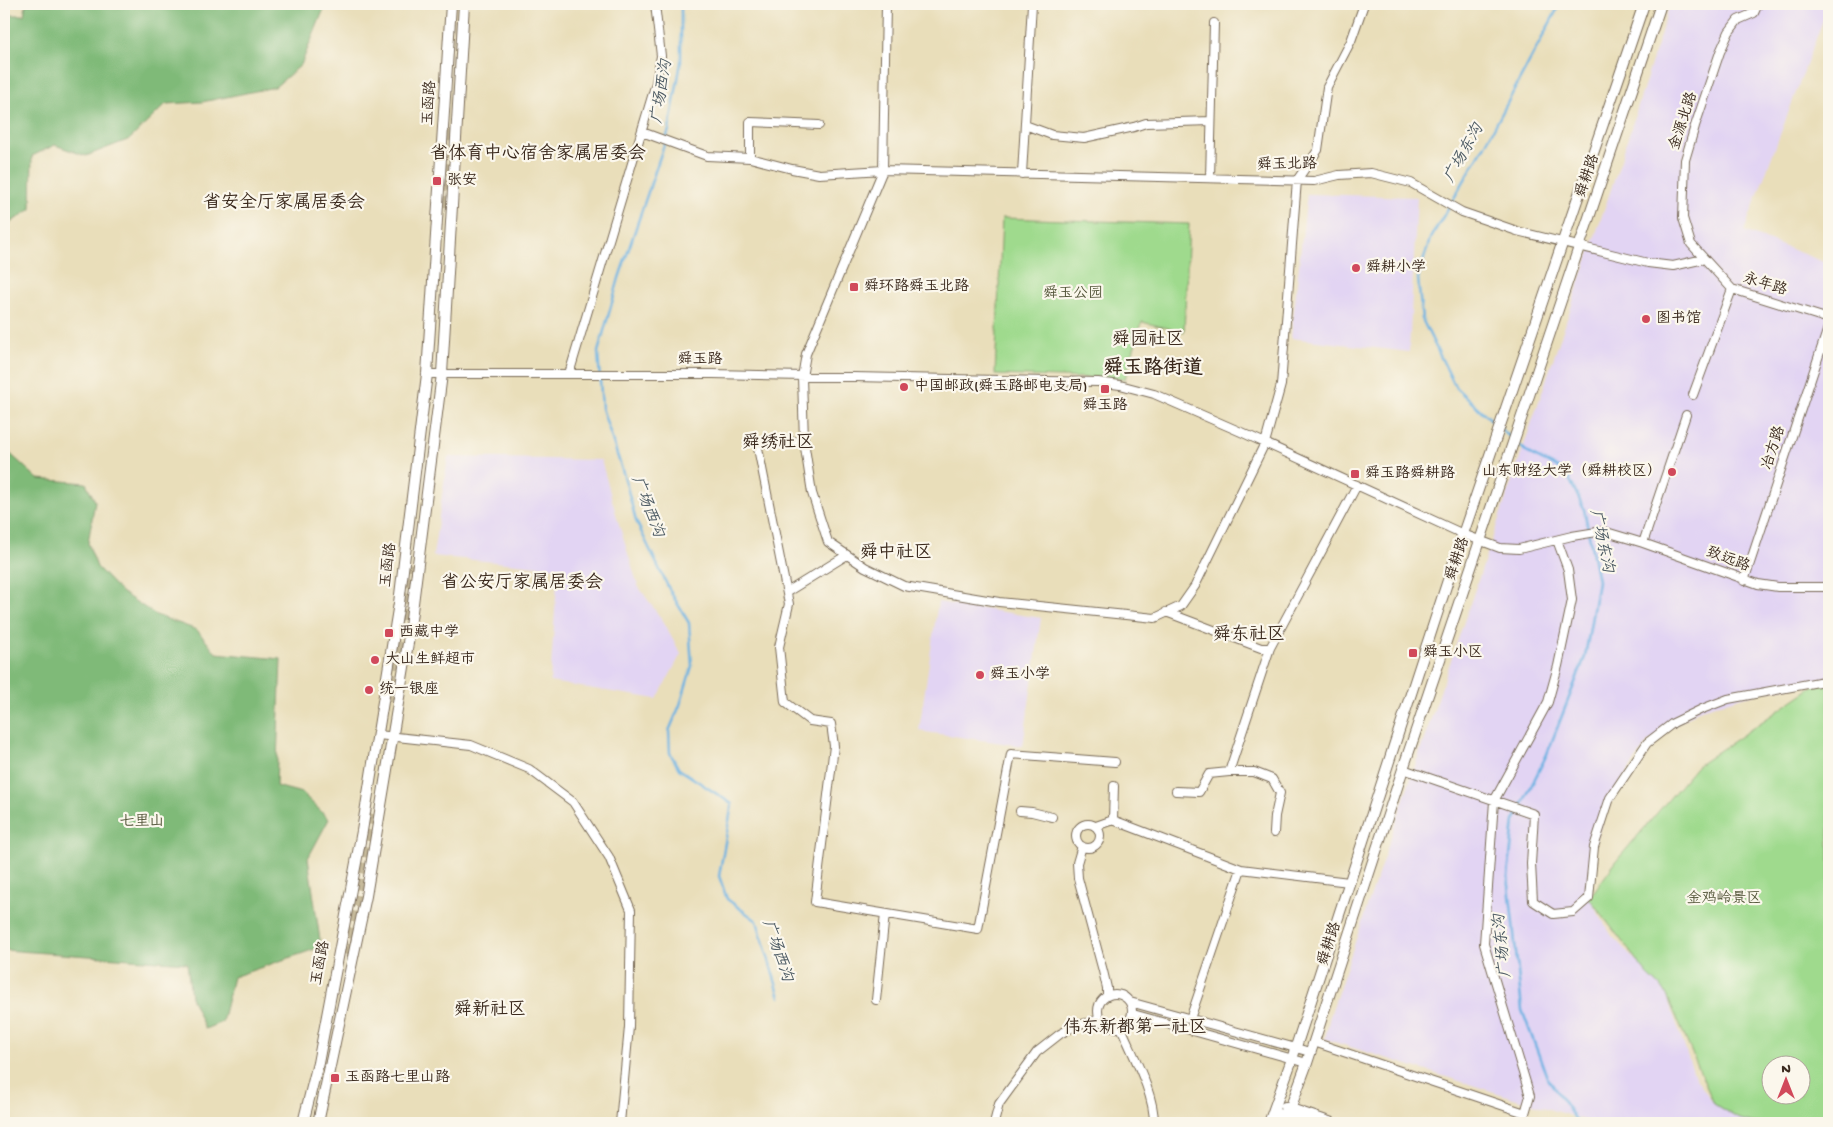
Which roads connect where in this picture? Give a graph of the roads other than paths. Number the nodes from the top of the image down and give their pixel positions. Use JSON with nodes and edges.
{"nodes":[{"id":1,"x":451,"y":4,"type":"edge"},
{"id":2,"x":464,"y":4,"type":"edge"},
{"id":3,"x":655,"y":4,"type":"edge"},
{"id":4,"x":886,"y":4,"type":"edge"},
{"id":5,"x":1032,"y":4,"type":"edge"},
{"id":6,"x":1364,"y":4,"type":"edge"},
{"id":7,"x":1644,"y":4,"type":"edge"},
{"id":8,"x":1661,"y":4,"type":"edge"},
{"id":9,"x":1758,"y":4,"type":"edge"},
{"id":10,"x":1214,"y":23,"type":"dead end"},
{"id":11,"x":1212,"y":121,"type":"junction"},
{"id":12,"x":820,"y":124,"type":"dead end"},
{"id":13,"x":1025,"y":125,"type":"junction"},
{"id":14,"x":642,"y":132,"type":"junction"},
{"id":15,"x":750,"y":158,"type":"junction"},
{"id":16,"x":883,"y":170,"type":"junction"},
{"id":17,"x":1022,"y":174,"type":"junction"},
{"id":18,"x":1210,"y":178,"type":"junction"},
{"id":19,"x":1297,"y":180,"type":"junction"},
{"id":20,"x":1564,"y":242,"type":"junction"},
{"id":21,"x":1580,"y":246,"type":"junction"},
{"id":22,"x":1704,"y":259,"type":"junction"},
{"id":23,"x":1732,"y":289,"type":"junction"},
{"id":24,"x":1829,"y":319,"type":"edge"},
{"id":25,"x":1829,"y":325,"type":"edge"},
{"id":26,"x":427,"y":374,"type":"junction"},
{"id":27,"x":442,"y":374,"type":"junction"},
{"id":28,"x":569,"y":374,"type":"junction"},
{"id":29,"x":802,"y":377,"type":"junction"},
{"id":30,"x":1693,"y":395,"type":"dead end"},
{"id":31,"x":1686,"y":415,"type":"dead end"},
{"id":32,"x":804,"y":441,"type":"junction"},
{"id":33,"x":1265,"y":443,"type":"junction"},
{"id":34,"x":1357,"y":485,"type":"junction"},
{"id":35,"x":1600,"y":532,"type":"joint"},
{"id":36,"x":1463,"y":534,"type":"junction"},
{"id":37,"x":1480,"y":540,"type":"junction"},
{"id":38,"x":1557,"y":540,"type":"junction"},
{"id":39,"x":1642,"y":543,"type":"junction"},
{"id":40,"x":848,"y":555,"type":"junction"},
{"id":41,"x":1744,"y":581,"type":"junction"},
{"id":42,"x":1829,"y":588,"type":"edge"},
{"id":43,"x":787,"y":592,"type":"junction"},
{"id":44,"x":1166,"y":612,"type":"junction"},
{"id":45,"x":1270,"y":648,"type":"junction"},
{"id":46,"x":1829,"y":680,"type":"edge"},
{"id":47,"x":378,"y":735,"type":"junction"},
{"id":48,"x":392,"y":737,"type":"junction"},
{"id":49,"x":1115,"y":762,"type":"dead end"},
{"id":50,"x":1403,"y":769,"type":"junction"},
{"id":51,"x":1229,"y":772,"type":"junction"},
{"id":52,"x":1114,"y":786,"type":"dead end"},
{"id":53,"x":1176,"y":792,"type":"dead end"},
{"id":54,"x":1494,"y":801,"type":"junction"},
{"id":55,"x":1020,"y":811,"type":"dead end"},
{"id":56,"x":1052,"y":818,"type":"dead end"},
{"id":57,"x":1113,"y":820,"type":"junction"},
{"id":58,"x":1096,"y":826,"type":"junction"},
{"id":59,"x":1274,"y":833,"type":"dead end"},
{"id":60,"x":1082,"y":846,"type":"junction"},
{"id":61,"x":1241,"y":869,"type":"junction"},
{"id":62,"x":1349,"y":882,"type":"junction"},
{"id":63,"x":885,"y":914,"type":"junction"},
{"id":64,"x":1107,"y":996,"type":"junction"},
{"id":65,"x":876,"y":1000,"type":"dead end"},
{"id":66,"x":1130,"y":1002,"type":"junction"},
{"id":67,"x":1132,"y":1014,"type":"junction"},
{"id":68,"x":1100,"y":1019,"type":"junction"},
{"id":69,"x":1190,"y":1019,"type":"junction"},
{"id":70,"x":1121,"y":1027,"type":"junction"},
{"id":71,"x":1295,"y":1047,"type":"junction"},
{"id":72,"x":1312,"y":1047,"type":"junction"},
{"id":73,"x":1292,"y":1059,"type":"junction"},
{"id":74,"x":1306,"y":1063,"type":"junction"},
{"id":75,"x":1274,"y":1108,"type":"junction"},
{"id":76,"x":1285,"y":1116,"type":"edge"},
{"id":77,"x":303,"y":1123,"type":"edge"},
{"id":78,"x":318,"y":1123,"type":"edge"},
{"id":79,"x":620,"y":1123,"type":"edge"},
{"id":80,"x":994,"y":1123,"type":"edge"},
{"id":81,"x":1154,"y":1123,"type":"edge"},
{"id":82,"x":1269,"y":1123,"type":"edge"},
{"id":83,"x":1309,"y":1123,"type":"edge"},
{"id":84,"x":1332,"y":1123,"type":"edge"}],
"edges":[{"from":1,"to":26,"type":"main road","name":"玉函路"},
{"from":2,"to":27,"type":"main road","name":"玉函路"},
{"from":3,"to":14,"type":"street"},
{"from":4,"to":16,"type":"street"},
{"from":5,"to":13,"type":"street"},
{"from":6,"to":19,"type":"street"},
{"from":7,"to":20,"type":"main road","name":"舜耕路"},
{"from":8,"to":21,"type":"main road","name":"舜耕路"},
{"from":9,"to":22,"type":"street","name":"金源北路"},
{"from":10,"to":11,"type":"street"},
{"from":11,"to":13,"type":"street"},
{"from":11,"to":18,"type":"street"},
{"from":12,"to":15,"type":"street"},
{"from":13,"to":17,"type":"street"},
{"from":14,"to":15,"type":"street","name":"舜玉北路"},
{"from":14,"to":28,"type":"street"},
{"from":15,"to":16,"type":"street","name":"舜玉北路"},
{"from":16,"to":17,"type":"street","name":"舜玉北路"},
{"from":16,"to":29,"type":"street"},
{"from":17,"to":18,"type":"street","name":"舜玉北路"},
{"from":18,"to":19,"type":"street","name":"舜玉北路"},
{"from":19,"to":20,"type":"street","name":"舜玉北路"},
{"from":19,"to":33,"type":"street"},
{"from":20,"to":21,"type":"street","name":"舜玉北路"},
{"from":20,"to":36,"type":"main road","name":"舜耕路"},
{"from":21,"to":22,"type":"street","name":"舜玉北路"},
{"from":21,"to":37,"type":"main road","name":"舜耕路"},
{"from":22,"to":23,"type":"street","name":"永年路"},
{"from":23,"to":24,"type":"street","name":"永年路"},
{"from":23,"to":30,"type":"street"},
{"from":25,"to":41,"type":"street","name":"冶方路"},
{"from":26,"to":27,"type":"street","name":"舜玉路"},
{"from":26,"to":47,"type":"main road","name":"玉函路"},
{"from":27,"to":28,"type":"street","name":"舜玉路"},
{"from":27,"to":48,"type":"main road","name":"玉函路"},
{"from":28,"to":29,"type":"street","name":"舜玉路"},
{"from":29,"to":32,"type":"street"},
{"from":29,"to":33,"type":"street","name":"舜玉路"},
{"from":31,"to":39,"type":"street"},
{"from":32,"to":40,"type":"street"},
{"from":32,"to":43,"type":"street"},
{"from":33,"to":34,"type":"street","name":"舜玉路"},
{"from":33,"to":44,"type":"street"},
{"from":34,"to":36,"type":"street","name":"舜玉路"},
{"from":34,"to":45,"type":"street"},
{"from":35,"to":38,"type":"street","name":"舜玉路"},
{"from":35,"to":39,"type":"street","name":"致远路"},
{"from":36,"to":37,"type":"street","name":"舜玉路"},
{"from":36,"to":62,"type":"main road","name":"舜耕路"},
{"from":37,"to":38,"type":"street","name":"舜玉路"},
{"from":37,"to":50,"type":"main road","name":"舜耕路"},
{"from":38,"to":54,"type":"street"},
{"from":39,"to":41,"type":"street","name":"致远路"},
{"from":40,"to":43,"type":"street"},
{"from":40,"to":44,"type":"street"},
{"from":41,"to":42,"type":"street","name":"致远路"},
{"from":43,"to":63,"type":"street"},
{"from":44,"to":45,"type":"street"},
{"from":45,"to":51,"type":"street"},
{"from":46,"to":54,"type":"street"},
{"from":47,"to":48,"type":"street"},
{"from":47,"to":77,"type":"main road","name":"玉函路"},
{"from":48,"to":78,"type":"main road","name":"玉函路"},
{"from":48,"to":79,"type":"street"},
{"from":49,"to":63,"type":"street"},
{"from":50,"to":54,"type":"street"},
{"from":50,"to":72,"type":"main road","name":"舜耕路"},
{"from":51,"to":53,"type":"street"},
{"from":51,"to":59,"type":"street"},
{"from":52,"to":57,"type":"street"},
{"from":54,"to":72,"type":"street"},
{"from":55,"to":56,"type":"street"},
{"from":57,"to":58,"type":"street"},
{"from":57,"to":61,"type":"street"},
{"from":58,"to":60,"type":"street"},
{"from":58,"to":60,"type":"street"},
{"from":60,"to":64,"type":"street"},
{"from":61,"to":62,"type":"street"},
{"from":61,"to":69,"type":"street"},
{"from":62,"to":71,"type":"main road","name":"舜耕路"},
{"from":63,"to":65,"type":"street"},
{"from":64,"to":66,"type":"street"},
{"from":64,"to":68,"type":"street"},
{"from":66,"to":67,"type":"street"},
{"from":66,"to":69,"type":"street"},
{"from":67,"to":70,"type":"street"},
{"from":67,"to":73,"type":"street"},
{"from":68,"to":70,"type":"street"},
{"from":68,"to":80,"type":"street"},
{"from":69,"to":71,"type":"street"},
{"from":70,"to":81,"type":"street"},
{"from":71,"to":72,"type":"street"},
{"from":71,"to":73,"type":"main road","name":"舜耕路"},
{"from":72,"to":74,"type":"main road","name":"舜耕路"},
{"from":73,"to":74,"type":"street"},
{"from":73,"to":75,"type":"main road","name":"舜耕路"},
{"from":74,"to":76,"type":"main road","name":"舜耕路"},
{"from":75,"to":76,"type":"main road"},
{"from":75,"to":82,"type":"main road","name":"舜耕路"},
{"from":76,"to":83,"type":"main road"},
{"from":76,"to":84,"type":"main road"}]}
